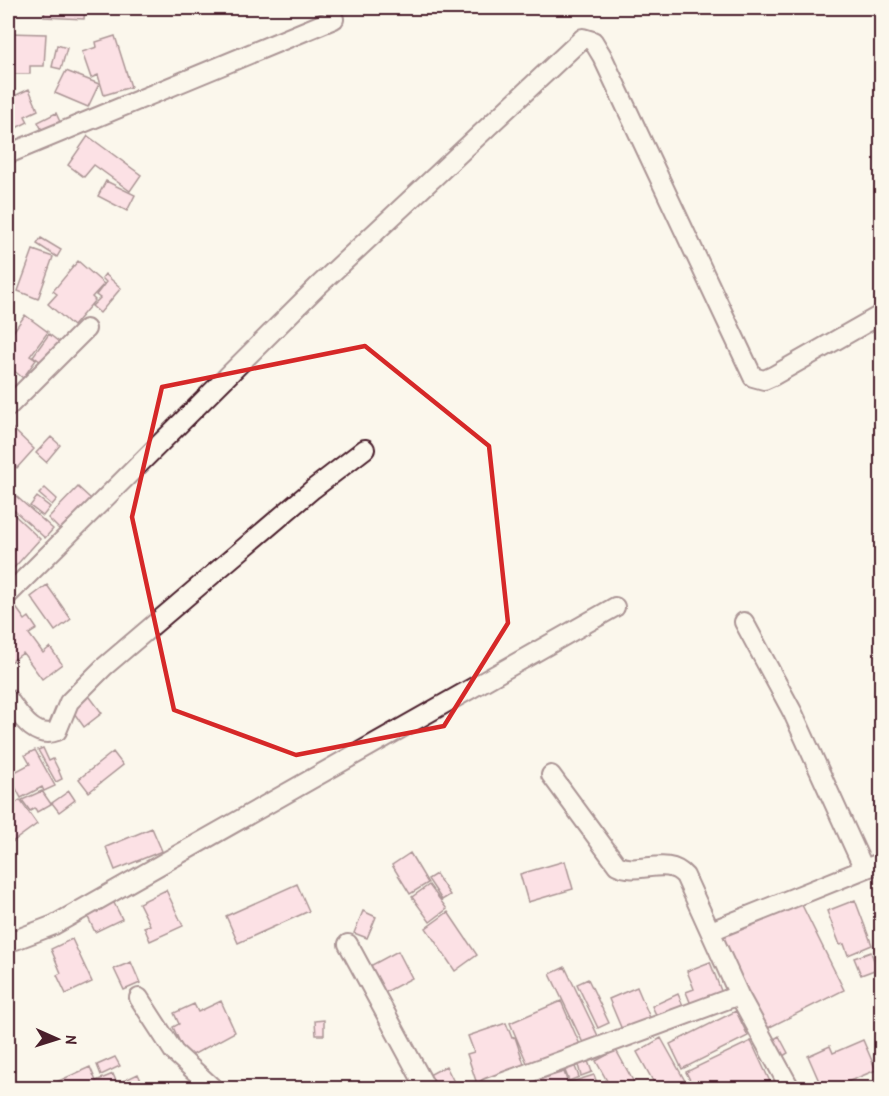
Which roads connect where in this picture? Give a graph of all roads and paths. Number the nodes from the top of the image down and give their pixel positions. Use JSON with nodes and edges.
{"nodes":[{"id":1,"x":334,"y":19,"type":"dead end"},
{"id":2,"x":8,"y":154,"type":"edge"},
{"id":3,"x":882,"y":314,"type":"edge"},
{"id":4,"x":86,"y":329,"type":"dead end"},
{"id":5,"x":8,"y":407,"type":"edge"},
{"id":6,"x":365,"y":449,"type":"dead end"},
{"id":7,"x":8,"y":595,"type":"edge"},
{"id":8,"x":615,"y":607,"type":"dead end"},
{"id":9,"x":744,"y":622,"type":"dead end"},
{"id":10,"x":8,"y":699,"type":"edge"},
{"id":11,"x":551,"y":775,"type":"dead end"},
{"id":12,"x":882,"y":862,"type":"edge"},
{"id":13,"x":864,"y":869,"type":"junction"},
{"id":14,"x":711,"y":931,"type":"junction"},
{"id":15,"x":8,"y":940,"type":"edge"},
{"id":16,"x":348,"y":944,"type":"dead end"},
{"id":17,"x":739,"y":994,"type":"junction"},
{"id":18,"x":139,"y":998,"type":"dead end"},
{"id":19,"x":213,"y":1089,"type":"edge"},
{"id":20,"x":426,"y":1089,"type":"edge"},
{"id":21,"x":488,"y":1089,"type":"edge"},
{"id":22,"x":790,"y":1089,"type":"edge"}],
"edges":[{"from":1,"to":2,"type":"street"},
{"from":3,"to":7,"type":"street"},
{"from":4,"to":5,"type":"street"},
{"from":6,"to":10,"type":"street"},
{"from":8,"to":15,"type":"street"},
{"from":9,"to":13,"type":"street"},
{"from":11,"to":14,"type":"street"},
{"from":12,"to":13,"type":"street"},
{"from":13,"to":14,"type":"street"},
{"from":14,"to":17,"type":"street"},
{"from":16,"to":20,"type":"street"},
{"from":17,"to":21,"type":"street"},
{"from":17,"to":22,"type":"street"},
{"from":18,"to":19,"type":"street"}]}
